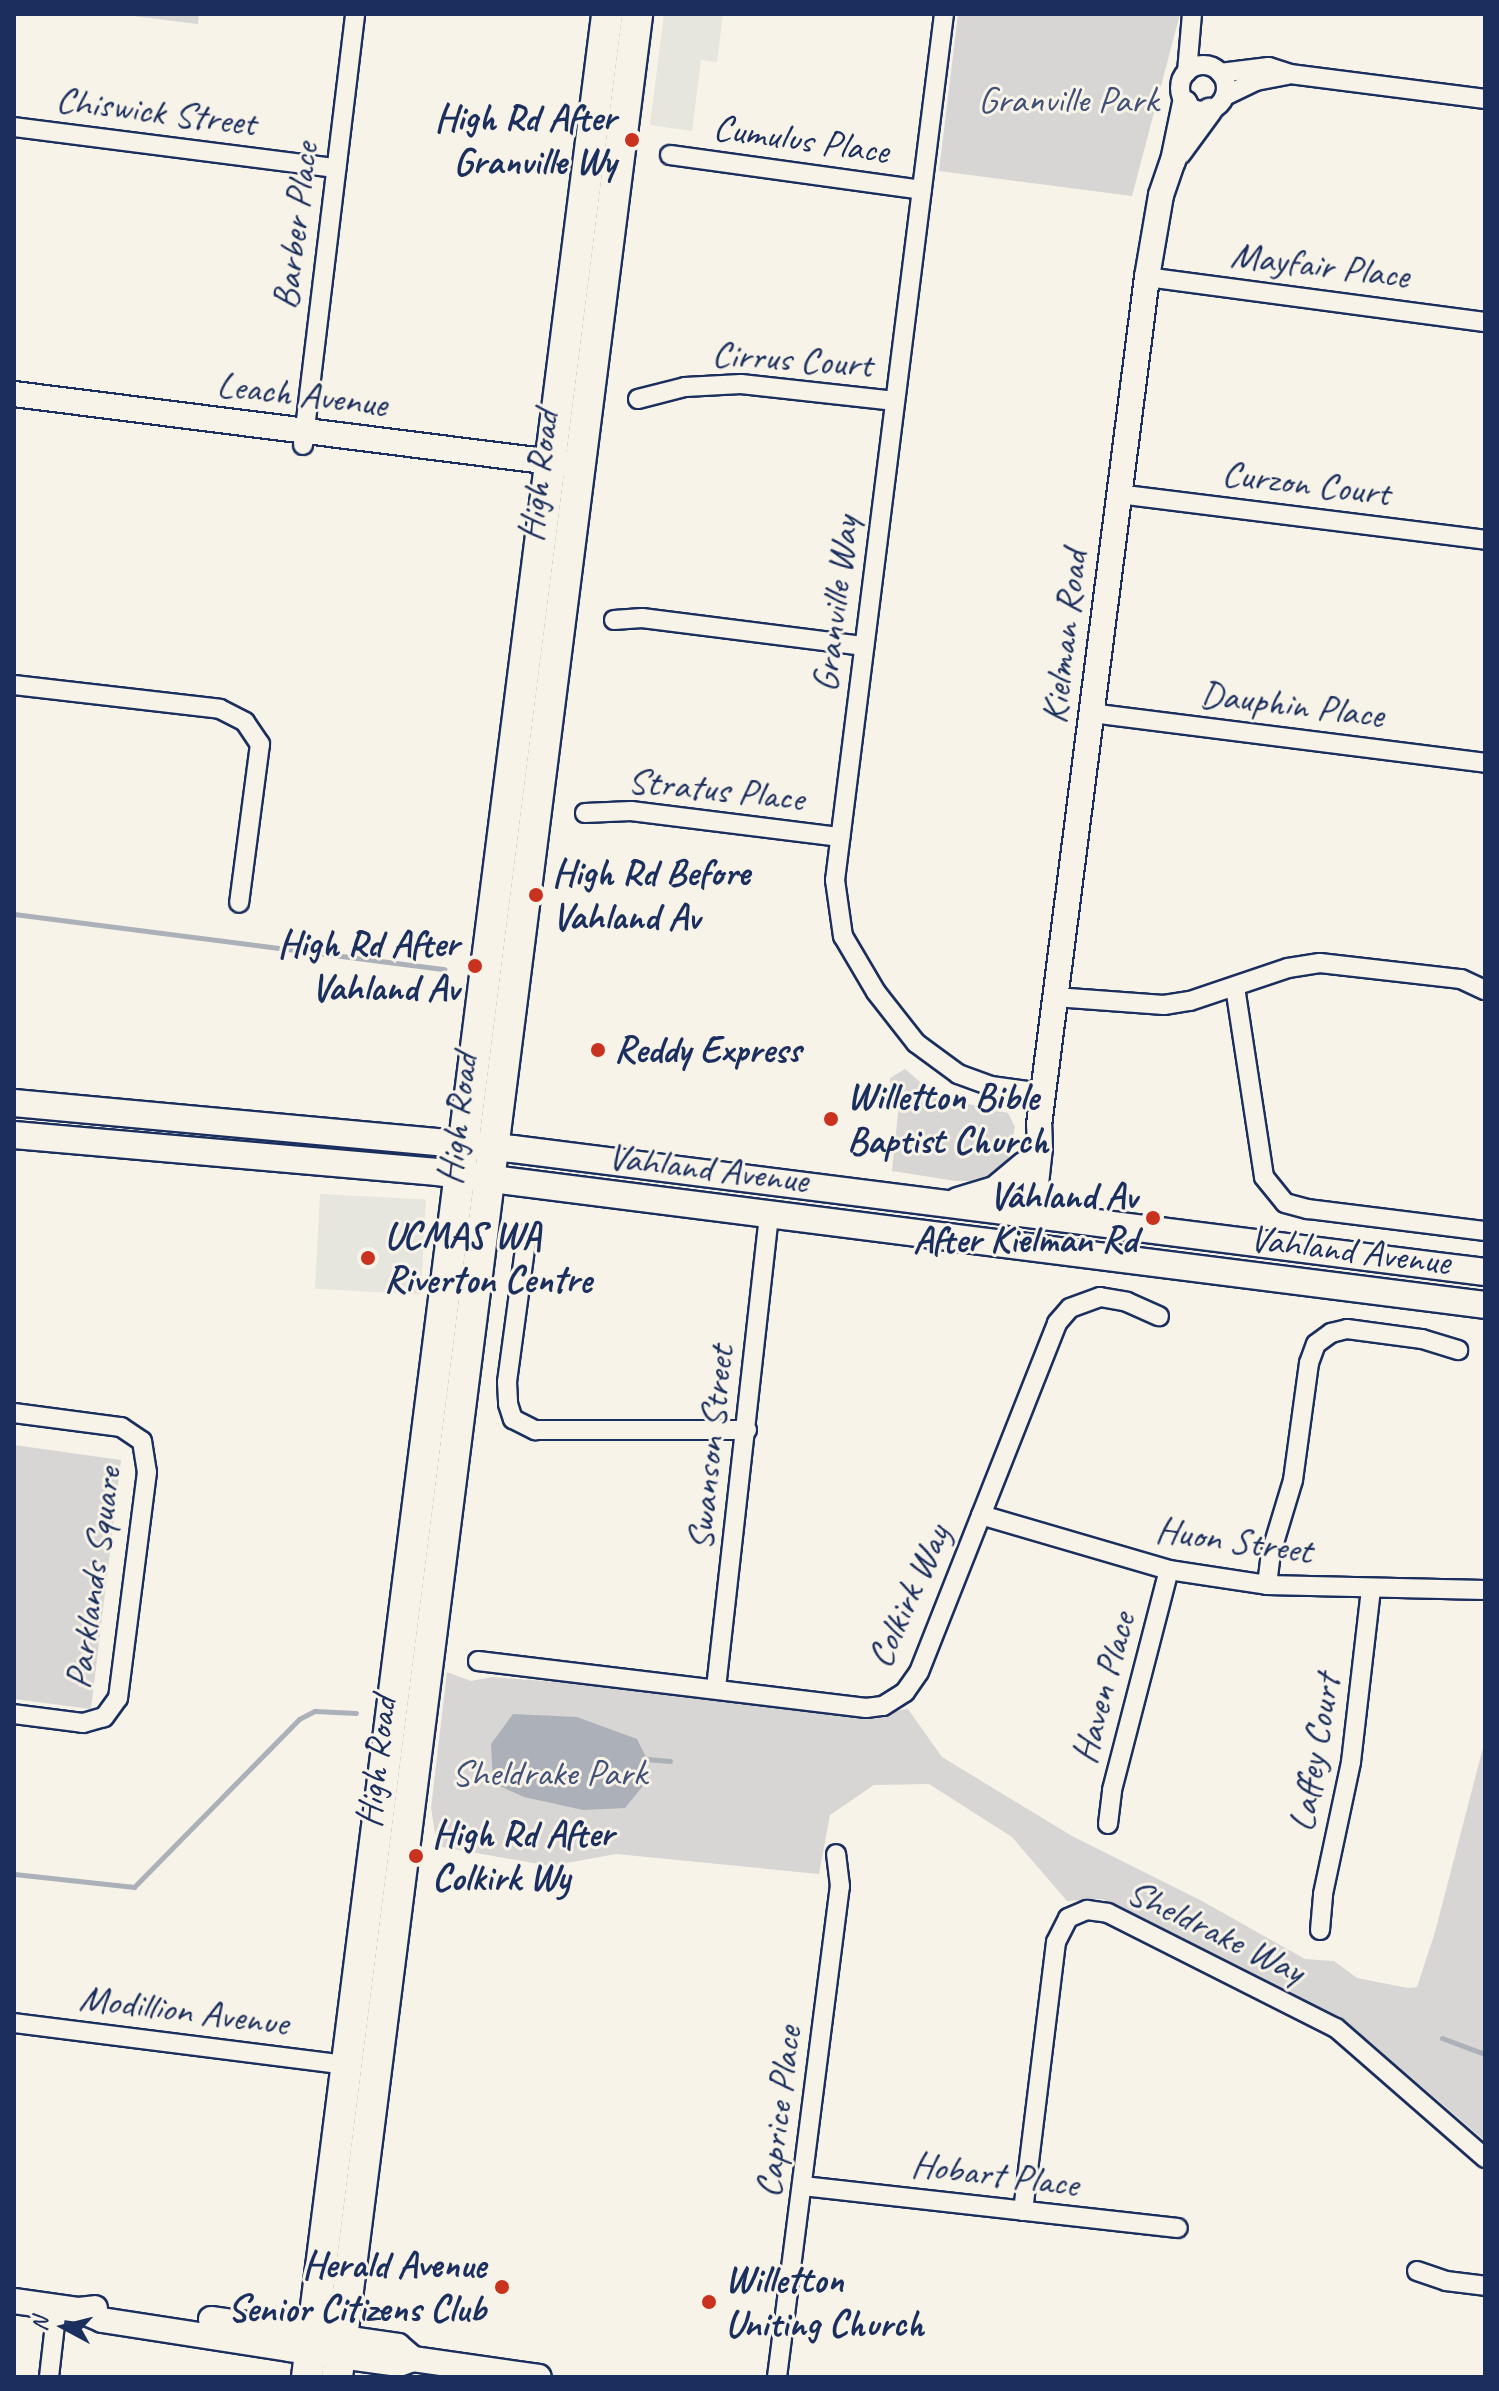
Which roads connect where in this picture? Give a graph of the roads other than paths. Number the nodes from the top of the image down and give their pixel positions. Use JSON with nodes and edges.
{"nodes":[{"id":1,"x":355,"y":14,"type":"edge"},
{"id":2,"x":607,"y":14,"type":"edge"},
{"id":3,"x":637,"y":14,"type":"edge"},
{"id":4,"x":944,"y":14,"type":"edge"},
{"id":5,"x":1191,"y":14,"type":"edge"},
{"id":6,"x":1213,"y":69,"type":"junction"},
{"id":7,"x":1187,"y":72,"type":"junction"},
{"id":8,"x":1290,"y":74,"type":"junction"},
{"id":9,"x":1485,"y":99,"type":"edge"},
{"id":10,"x":1206,"y":103,"type":"junction"},
{"id":11,"x":14,"y":127,"type":"edge"},
{"id":12,"x":670,"y":155,"type":"dead end"},
{"id":13,"x":336,"y":168,"type":"junction"},
{"id":14,"x":922,"y":190,"type":"junction"},
{"id":15,"x":1147,"y":277,"type":"junction"},
{"id":16,"x":1485,"y":322,"type":"edge"},
{"id":17,"x":14,"y":394,"type":"edge"},
{"id":18,"x":638,"y":399,"type":"dead end"},
{"id":19,"x":895,"y":401,"type":"junction"},
{"id":20,"x":14,"y":411,"type":"edge"},
{"id":21,"x":304,"y":438,"type":"junction"},
{"id":22,"x":549,"y":469,"type":"junction"},
{"id":23,"x":579,"y":474,"type":"junction"},
{"id":24,"x":1118,"y":494,"type":"junction"},
{"id":25,"x":1485,"y":540,"type":"edge"},
{"id":26,"x":614,"y":620,"type":"dead end"},
{"id":27,"x":864,"y":646,"type":"junction"},
{"id":28,"x":14,"y":685,"type":"edge"},
{"id":29,"x":1091,"y":713,"type":"junction"},
{"id":30,"x":1485,"y":763,"type":"edge"},
{"id":31,"x":585,"y":813,"type":"dead end"},
{"id":32,"x":840,"y":837,"type":"junction"},
{"id":33,"x":239,"y":903,"type":"dead end"},
{"id":34,"x":1235,"y":987,"type":"junction"},
{"id":35,"x":1485,"y":990,"type":"edge"},
{"id":36,"x":1055,"y":997,"type":"junction"},
{"id":37,"x":1042,"y":1093,"type":"junction"},
{"id":38,"x":14,"y":1103,"type":"edge"},
{"id":39,"x":1039,"y":1125,"type":"junction"},
{"id":40,"x":14,"y":1135,"type":"edge"},
{"id":41,"x":462,"y":1144,"type":"junction"},
{"id":42,"x":492,"y":1147,"type":"junction"},
{"id":43,"x":1025,"y":1165,"type":"junction"},
{"id":44,"x":458,"y":1174,"type":"junction"},
{"id":45,"x":489,"y":1179,"type":"junction"},
{"id":46,"x":946,"y":1204,"type":"junction"},
{"id":47,"x":1032,"y":1208,"type":"junction"},
{"id":48,"x":769,"y":1214,"type":"junction"},
{"id":49,"x":1485,"y":1231,"type":"edge"},
{"id":50,"x":527,"y":1234,"type":"dead end"},
{"id":51,"x":973,"y":1241,"type":"junction"},
{"id":52,"x":1099,"y":1256,"type":"junction"},
{"id":53,"x":1485,"y":1272,"type":"edge"},
{"id":54,"x":1485,"y":1305,"type":"edge"},
{"id":55,"x":1159,"y":1316,"type":"dead end"},
{"id":56,"x":1458,"y":1350,"type":"dead end"},
{"id":57,"x":14,"y":1413,"type":"edge"},
{"id":58,"x":747,"y":1430,"type":"junction"},
{"id":59,"x":981,"y":1515,"type":"junction"},
{"id":60,"x":1169,"y":1570,"type":"junction"},
{"id":61,"x":1267,"y":1585,"type":"junction"},
{"id":62,"x":1371,"y":1588,"type":"junction"},
{"id":63,"x":1485,"y":1590,"type":"edge"},
{"id":64,"x":478,"y":1661,"type":"dead end"},
{"id":65,"x":716,"y":1688,"type":"junction"},
{"id":66,"x":14,"y":1714,"type":"edge"},
{"id":67,"x":1108,"y":1824,"type":"dead end"},
{"id":68,"x":836,"y":1854,"type":"dead end"},
{"id":69,"x":1320,"y":1930,"type":"dead end"},
{"id":70,"x":14,"y":2023,"type":"edge"},
{"id":71,"x":346,"y":2065,"type":"junction"},
{"id":72,"x":1485,"y":2158,"type":"edge"},
{"id":73,"x":803,"y":2186,"type":"junction"},
{"id":74,"x":1023,"y":2211,"type":"junction"},
{"id":75,"x":1178,"y":2228,"type":"dead end"},
{"id":76,"x":1417,"y":2271,"type":"dead end"},
{"id":77,"x":1485,"y":2286,"type":"edge"},
{"id":78,"x":14,"y":2301,"type":"edge"},
{"id":79,"x":68,"y":2308,"type":"junction"},
{"id":80,"x":309,"y":2354,"type":"edge"},
{"id":81,"x":340,"y":2357,"type":"edge"},
{"id":82,"x":49,"y":2377,"type":"edge"},
{"id":83,"x":539,"y":2377,"type":"edge"},
{"id":84,"x":777,"y":2377,"type":"edge"}],
"edges":[{"from":1,"to":13,"type":"street","name":"Barber Place"},
{"from":2,"to":22,"type":"main road","name":"High Road"},
{"from":3,"to":23,"type":"main road","name":"High Road"},
{"from":4,"to":14,"type":"street","name":"Granville Way"},
{"from":5,"to":6,"type":"street"},
{"from":5,"to":7,"type":"street"},
{"from":6,"to":7,"type":"street"},
{"from":6,"to":8,"type":"street"},
{"from":6,"to":10,"type":"street"},
{"from":7,"to":10,"type":"street"},
{"from":8,"to":9,"type":"street"},
{"from":8,"to":10,"type":"street"},
{"from":10,"to":15,"type":"street","name":"Kielman Road"},
{"from":11,"to":13,"type":"street","name":"Chiswick Street"},
{"from":12,"to":14,"type":"street","name":"Cumulus Place"},
{"from":13,"to":21,"type":"street","name":"Barber Place"},
{"from":14,"to":19,"type":"street","name":"Granville Way"},
{"from":15,"to":16,"type":"street","name":"Mayfair Place"},
{"from":15,"to":24,"type":"street","name":"Kielman Road"},
{"from":17,"to":21,"type":"street","name":"Leach Avenue"},
{"from":18,"to":19,"type":"street","name":"Cirrus Court"},
{"from":19,"to":27,"type":"street","name":"Granville Way"},
{"from":20,"to":21,"type":"street","name":"Leach Avenue"},
{"from":21,"to":22,"type":"street","name":"Leach Avenue"},
{"from":22,"to":23,"type":"street","name":"Leach Avenue"},
{"from":22,"to":41,"type":"main road","name":"High Road"},
{"from":23,"to":42,"type":"main road","name":"High Road"},
{"from":24,"to":25,"type":"street","name":"Curzon Court"},
{"from":24,"to":29,"type":"street","name":"Kielman Road"},
{"from":26,"to":27,"type":"street"},
{"from":27,"to":32,"type":"street","name":"Granville Way"},
{"from":28,"to":33,"type":"street"},
{"from":29,"to":30,"type":"street","name":"Dauphin Place"},
{"from":29,"to":36,"type":"street","name":"Kielman Road"},
{"from":31,"to":32,"type":"street","name":"Stratus Place"},
{"from":32,"to":37,"type":"street","name":"Granville Way"},
{"from":34,"to":35,"type":"street"},
{"from":34,"to":36,"type":"street"},
{"from":34,"to":49,"type":"street"},
{"from":36,"to":37,"type":"street","name":"Kielman Road"},
{"from":37,"to":39,"type":"street","name":"Kielman Road"},
{"from":38,"to":41,"type":"main road","name":"Vahland Avenue"},
{"from":39,"to":43,"type":"street","name":"Kielman Road"},
{"from":39,"to":47,"type":"street","name":"Kielman Road"},
{"from":40,"to":44,"type":"main road","name":"Vahland Avenue"},
{"from":41,"to":42,"type":"main road","name":"Vahland Avenue"},
{"from":41,"to":44,"type":"main road","name":"High Road"},
{"from":42,"to":45,"type":"main road","name":"High Road"},
{"from":42,"to":46,"type":"main road","name":"Vahland Avenue"},
{"from":43,"to":46,"type":"main road"},
{"from":43,"to":47,"type":"street","name":"Kielman Road"},
{"from":44,"to":45,"type":"main road","name":"Vahland Avenue"},
{"from":44,"to":71,"type":"main road","name":"High Road"},
{"from":45,"to":48,"type":"main road","name":"Vahland Avenue"},
{"from":45,"to":81,"type":"main road","name":"High Road"},
{"from":46,"to":47,"type":"main road","name":"Vahland Avenue"},
{"from":47,"to":51,"type":"main road"},
{"from":47,"to":52,"type":"main road"},
{"from":47,"to":53,"type":"main road","name":"Vahland Avenue"},
{"from":48,"to":51,"type":"main road","name":"Vahland Avenue"},
{"from":48,"to":58,"type":"street","name":"Swanson Street"},
{"from":50,"to":58,"type":"street"},
{"from":51,"to":52,"type":"main road","name":"Vahland Avenue"},
{"from":52,"to":54,"type":"main road","name":"Vahland Avenue"},
{"from":55,"to":59,"type":"street","name":"Colkirk Way"},
{"from":56,"to":61,"type":"street"},
{"from":57,"to":66,"type":"street","name":"Parklands Square"},
{"from":58,"to":65,"type":"street","name":"Swanson Street"},
{"from":59,"to":60,"type":"street","name":"Huon Street"},
{"from":59,"to":65,"type":"street","name":"Colkirk Way"},
{"from":60,"to":61,"type":"street","name":"Huon Street"},
{"from":60,"to":67,"type":"street","name":"Haven Place"},
{"from":61,"to":62,"type":"street","name":"Huon Street"},
{"from":62,"to":63,"type":"street","name":"Huon Street"},
{"from":62,"to":69,"type":"street","name":"Laffey Court"},
{"from":64,"to":65,"type":"street","name":"Colkirk Way"},
{"from":68,"to":73,"type":"street","name":"Caprice Place"},
{"from":70,"to":71,"type":"street","name":"Modillion Avenue"},
{"from":71,"to":80,"type":"main road","name":"High Road"},
{"from":72,"to":74,"type":"street","name":"Sheldrake Way"},
{"from":73,"to":74,"type":"street","name":"Hobart Place"},
{"from":73,"to":84,"type":"street","name":"Caprice Place"},
{"from":74,"to":75,"type":"street","name":"Hobart Place"},
{"from":76,"to":77,"type":"street"},
{"from":78,"to":79,"type":"street"},
{"from":79,"to":80,"type":"street"},
{"from":79,"to":82,"type":"street"},
{"from":80,"to":81,"type":"street"},
{"from":81,"to":83,"type":"street"}]}
